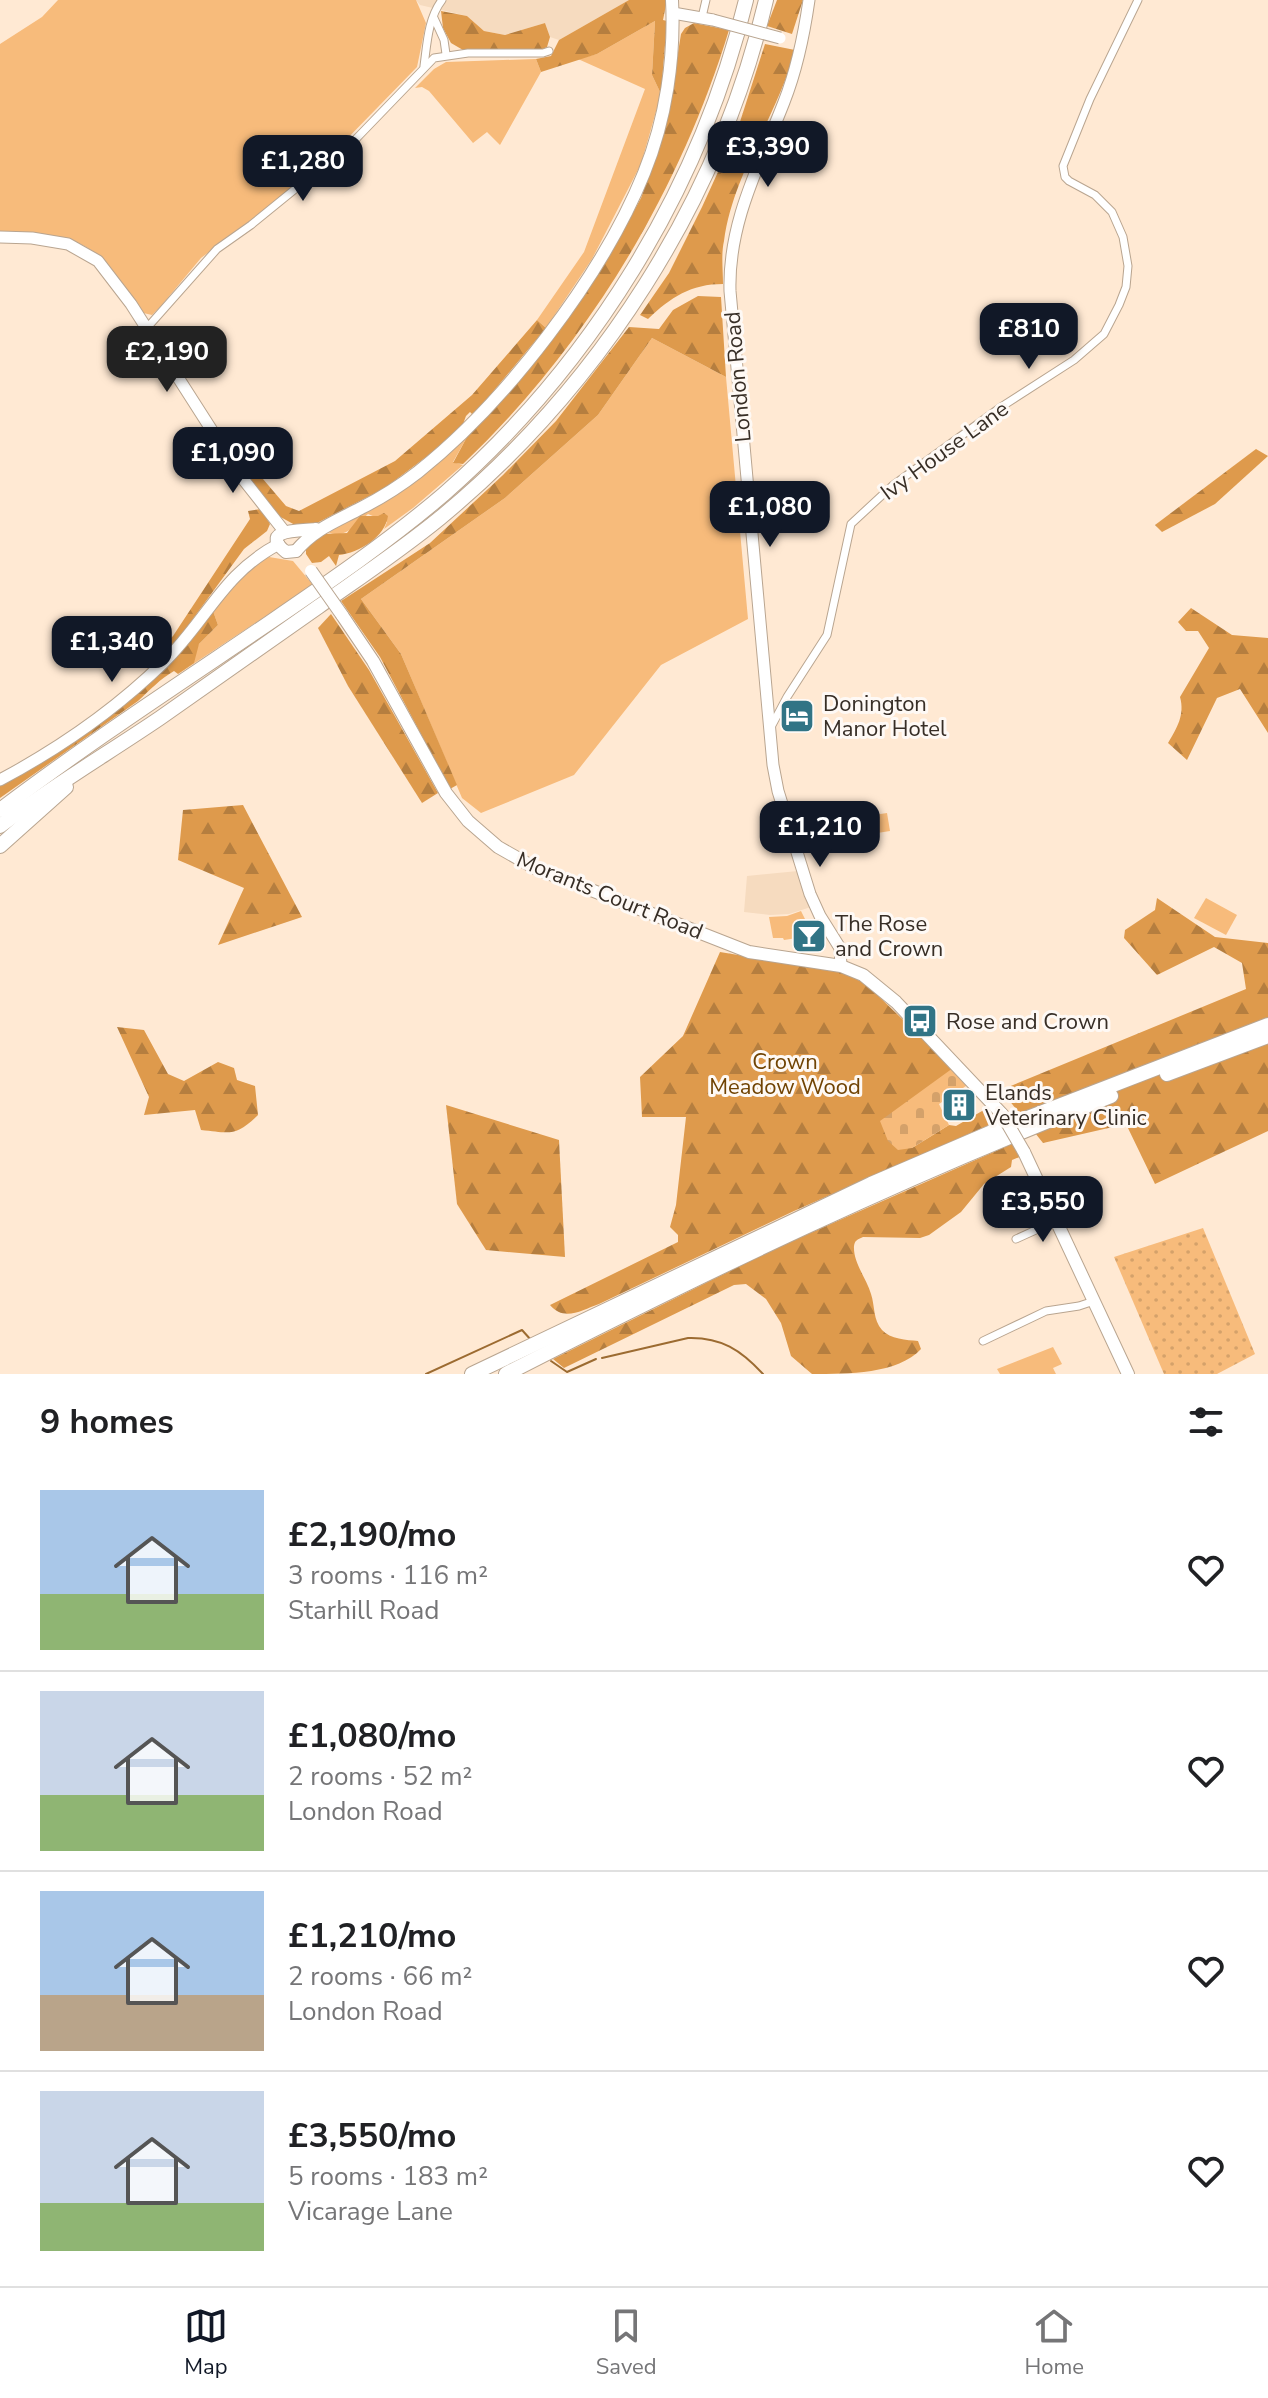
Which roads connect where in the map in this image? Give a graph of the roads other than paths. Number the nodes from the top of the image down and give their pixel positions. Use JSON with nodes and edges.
{"nodes":[{"id":1,"x":442,"y":0,"type":"edge"},
{"id":2,"x":706,"y":0,"type":"edge"},
{"id":3,"x":746,"y":0,"type":"edge"},
{"id":4,"x":766,"y":0,"type":"edge"},
{"id":5,"x":809,"y":0,"type":"edge"},
{"id":6,"x":1138,"y":0,"type":"edge"},
{"id":7,"x":672,"y":6,"type":"edge"},
{"id":8,"x":434,"y":18,"type":"junction"},
{"id":9,"x":708,"y":19,"type":"junction"},
{"id":10,"x":801,"y":44,"type":"junction"},
{"id":11,"x":549,"y":51,"type":"dead end"},
{"id":12,"x":446,"y":54,"type":"junction"},
{"id":13,"x":424,"y":67,"type":"junction"},
{"id":14,"x":0,"y":237,"type":"edge"},
{"id":15,"x":146,"y":329,"type":"junction"},
{"id":16,"x":319,"y":529,"type":"junction"},
{"id":17,"x":288,"y":531,"type":"junction"},
{"id":18,"x":279,"y":544,"type":"junction"},
{"id":19,"x":298,"y":547,"type":"junction"},
{"id":20,"x":770,"y":728,"type":"junction"},
{"id":21,"x":94,"y":763,"type":"junction"},
{"id":22,"x":0,"y":780,"type":"edge"},
{"id":23,"x":0,"y":810,"type":"edge"},
{"id":24,"x":0,"y":826,"type":"edge"},
{"id":25,"x":0,"y":846,"type":"edge"},
{"id":26,"x":841,"y":966,"type":"junction"},
{"id":27,"x":1268,"y":1025,"type":"edge"},
{"id":28,"x":1268,"y":1036,"type":"edge"},
{"id":29,"x":1056,"y":1217,"type":"junction"},
{"id":30,"x":1016,"y":1239,"type":"dead end"},
{"id":31,"x":1094,"y":1301,"type":"junction"},
{"id":32,"x":983,"y":1341,"type":"dead end"},
{"id":33,"x":472,"y":1374,"type":"edge"},
{"id":34,"x":506,"y":1374,"type":"edge"},
{"id":35,"x":1128,"y":1374,"type":"edge"}],
"edges":[{"from":1,"to":8,"type":"street"},
{"from":2,"to":9,"type":"street"},
{"from":3,"to":23,"type":"highway"},
{"from":4,"to":21,"type":"highway"},
{"from":5,"to":10,"type":"street","name":"London Road"},
{"from":6,"to":20,"type":"street","name":"Ivy House Lane"},
{"from":7,"to":9,"type":"street"},
{"from":7,"to":16,"type":"main road"},
{"from":8,"to":12,"type":"street"},
{"from":8,"to":13,"type":"street"},
{"from":9,"to":10,"type":"street","bridge":true},
{"from":10,"to":20,"type":"street","name":"London Road"},
{"from":11,"to":12,"type":"street"},
{"from":12,"to":13,"type":"street"},
{"from":13,"to":15,"type":"street"},
{"from":14,"to":15,"type":"street"},
{"from":15,"to":17,"type":"street"},
{"from":16,"to":17,"type":"main road"},
{"from":16,"to":19,"type":"main road"},
{"from":17,"to":18,"type":"main road"},
{"from":17,"to":19,"type":"main road"},
{"from":18,"to":19,"type":"main road"},
{"from":18,"to":22,"type":"street"},
{"from":19,"to":26,"type":"main road","name":"Morants Court Road","bridge":true},
{"from":20,"to":26,"type":"street","name":"London Road"},
{"from":21,"to":24,"type":"highway"},
{"from":21,"to":25,"type":"highway"},
{"from":26,"to":29,"type":"main road","bridge":true},
{"from":27,"to":33,"type":"highway"},
{"from":28,"to":34,"type":"highway"},
{"from":29,"to":30,"type":"street"},
{"from":29,"to":31,"type":"main road"},
{"from":31,"to":32,"type":"street"},
{"from":31,"to":35,"type":"main road"}]}
